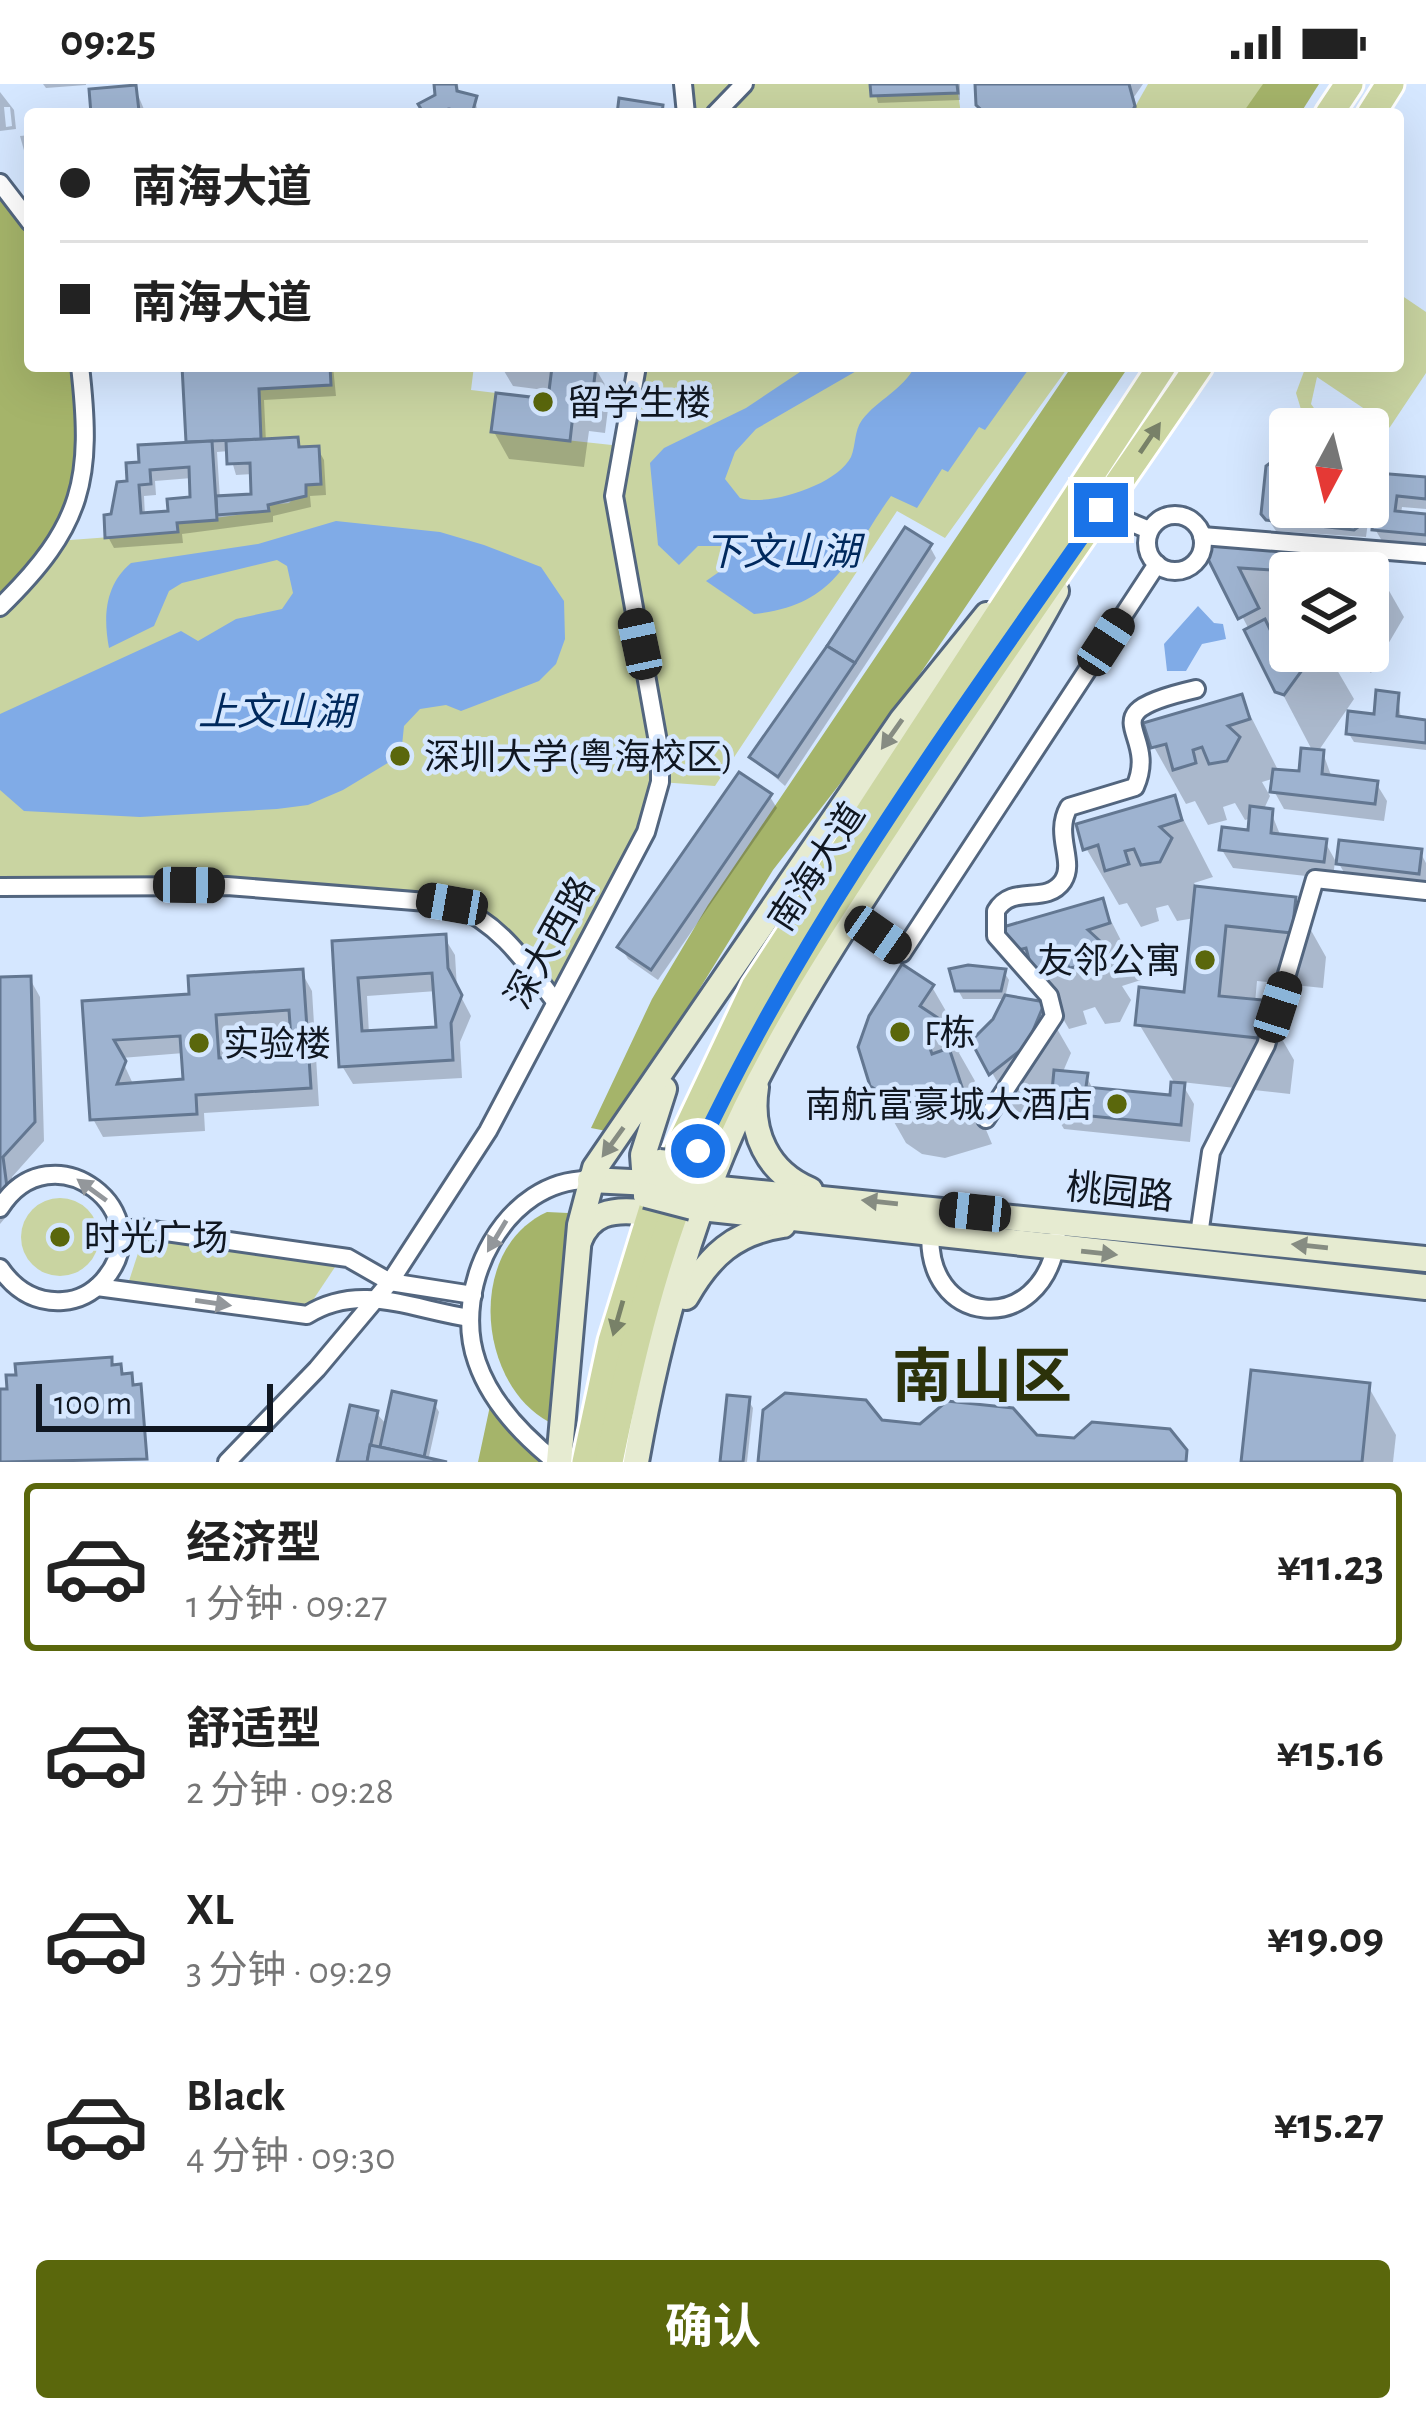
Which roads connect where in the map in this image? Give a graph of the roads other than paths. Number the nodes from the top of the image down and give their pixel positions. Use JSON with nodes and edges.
{"nodes":[{"id":1,"x":744,"y":84,"type":"edge"},
{"id":2,"x":721,"y":108,"type":"edge"},
{"id":3,"x":0,"y":183,"type":"edge"},
{"id":4,"x":24,"y":214,"type":"edge"},
{"id":5,"x":80,"y":372,"type":"edge"},
{"id":6,"x":637,"y":372,"type":"edge"},
{"id":7,"x":1158,"y":372,"type":"edge"},
{"id":8,"x":1195,"y":372,"type":"edge"},
{"id":9,"x":1101,"y":510,"type":"junction"},
{"id":10,"x":1149,"y":530,"type":"junction"},
{"id":11,"x":1202,"y":536,"type":"junction"},
{"id":12,"x":1044,"y":544,"type":"junction"},
{"id":13,"x":1426,"y":554,"type":"edge"},
{"id":14,"x":1156,"y":564,"type":"junction"},
{"id":15,"x":0,"y":607,"type":"edge"},
{"id":16,"x":1196,"y":688,"type":"dead end"},
{"id":17,"x":0,"y":887,"type":"edge"},
{"id":18,"x":1426,"y":891,"type":"edge"},
{"id":19,"x":851,"y":918,"type":"junction"},
{"id":20,"x":554,"y":1000,"type":"junction"},
{"id":21,"x":688,"y":1038,"type":"junction"},
{"id":22,"x":758,"y":1076,"type":"junction"},
{"id":23,"x":986,"y":1119,"type":"dead end"},
{"id":24,"x":590,"y":1180,"type":"junction"},
{"id":25,"x":648,"y":1187,"type":"junction"},
{"id":26,"x":702,"y":1196,"type":"junction"},
{"id":27,"x":835,"y":1198,"type":"junction"},
{"id":28,"x":0,"y":1208,"type":"edge"},
{"id":29,"x":933,"y":1208,"type":"junction"},
{"id":30,"x":1059,"y":1220,"type":"junction"},
{"id":31,"x":816,"y":1223,"type":"junction"},
{"id":32,"x":120,"y":1231,"type":"junction"},
{"id":33,"x":1198,"y":1235,"type":"junction"},
{"id":34,"x":930,"y":1236,"type":"junction"},
{"id":35,"x":579,"y":1241,"type":"junction"},
{"id":36,"x":1055,"y":1248,"type":"junction"},
{"id":37,"x":1426,"y":1258,"type":"edge"},
{"id":38,"x":0,"y":1268,"type":"edge"},
{"id":39,"x":390,"y":1282,"type":"junction"},
{"id":40,"x":98,"y":1287,"type":"junction"},
{"id":41,"x":1426,"y":1287,"type":"edge"},
{"id":42,"x":473,"y":1294,"type":"junction"},
{"id":43,"x":375,"y":1298,"type":"junction"},
{"id":44,"x":470,"y":1318,"type":"junction"},
{"id":45,"x":658,"y":1360,"type":"junction"},
{"id":46,"x":226,"y":1462,"type":"edge"},
{"id":47,"x":557,"y":1462,"type":"edge"},
{"id":48,"x":586,"y":1462,"type":"edge"},
{"id":49,"x":609,"y":1462,"type":"edge"},
{"id":50,"x":636,"y":1462,"type":"edge"}],
"edges":[{"from":1,"to":2,"type":"street"},
{"from":3,"to":4,"type":"street"},
{"from":5,"to":15,"type":"street"},
{"from":6,"to":20,"type":"street","name":"深大西路"},
{"from":7,"to":12,"type":"main road","name":"南海大道"},
{"from":9,"to":8,"type":"main road","name":"南海大道","one_way":true},
{"from":9,"to":10,"type":"street"},
{"from":9,"to":19,"type":"main road"},
{"from":9,"to":49,"type":"main road","name":"南海大道"},
{"from":10,"to":11,"type":"street"},
{"from":10,"to":14,"type":"street"},
{"from":11,"to":13,"type":"street"},
{"from":11,"to":14,"type":"street"},
{"from":12,"to":21,"type":"main road","one_way":true},
{"from":12,"to":48,"type":"main road","name":"南海大道","one_way":true},
{"from":14,"to":19,"type":"street"},
{"from":16,"to":23,"type":"street"},
{"from":17,"to":20,"type":"street"},
{"from":18,"to":33,"type":"street"},
{"from":19,"to":22,"type":"main road"},
{"from":20,"to":39,"type":"street","name":"深大西路"},
{"from":21,"to":24,"type":"main road","one_way":true},
{"from":21,"to":25,"type":"main road"},
{"from":22,"to":26,"type":"main road"},
{"from":22,"to":27,"type":"main road"},
{"from":24,"to":25,"type":"main road"},
{"from":24,"to":35,"type":"main road"},
{"from":24,"to":42,"type":"street","one_way":true},
{"from":25,"to":26,"type":"main road","bridge":true},
{"from":25,"to":26,"type":"main road","bridge":true},
{"from":25,"to":35,"type":"main road"},
{"from":26,"to":27,"type":"main road","name":"桃园路"},
{"from":26,"to":31,"type":"main road","name":"桃园路"},
{"from":26,"to":45,"type":"main road"},
{"from":29,"to":27,"type":"main road","name":"桃园路","one_way":true},
{"from":32,"to":28,"type":"street","one_way":true},
{"from":29,"to":30,"type":"main road","name":"桃园路"},
{"from":29,"to":34,"type":"street"},
{"from":30,"to":33,"type":"main road","name":"桃园路"},
{"from":30,"to":36,"type":"street"},
{"from":31,"to":34,"type":"main road","name":"桃园路"},
{"from":31,"to":45,"type":"main road"},
{"from":32,"to":39,"type":"street"},
{"from":32,"to":40,"type":"street"},
{"from":37,"to":33,"type":"main road","name":"桃园路","one_way":true},
{"from":34,"to":36,"type":"main road","name":"桃园路"},
{"from":34,"to":36,"type":"street"},
{"from":35,"to":47,"type":"main road"},
{"from":36,"to":41,"type":"main road","name":"桃园路","one_way":true},
{"from":38,"to":40,"type":"street"},
{"from":39,"to":42,"type":"street"},
{"from":39,"to":43,"type":"street","name":"深大西路"},
{"from":40,"to":43,"type":"street","one_way":true},
{"from":42,"to":44,"type":"street"},
{"from":43,"to":44,"type":"street"},
{"from":43,"to":46,"type":"street","name":"深大西路"},
{"from":44,"to":47,"type":"street"},
{"from":45,"to":50,"type":"main road"}]}
